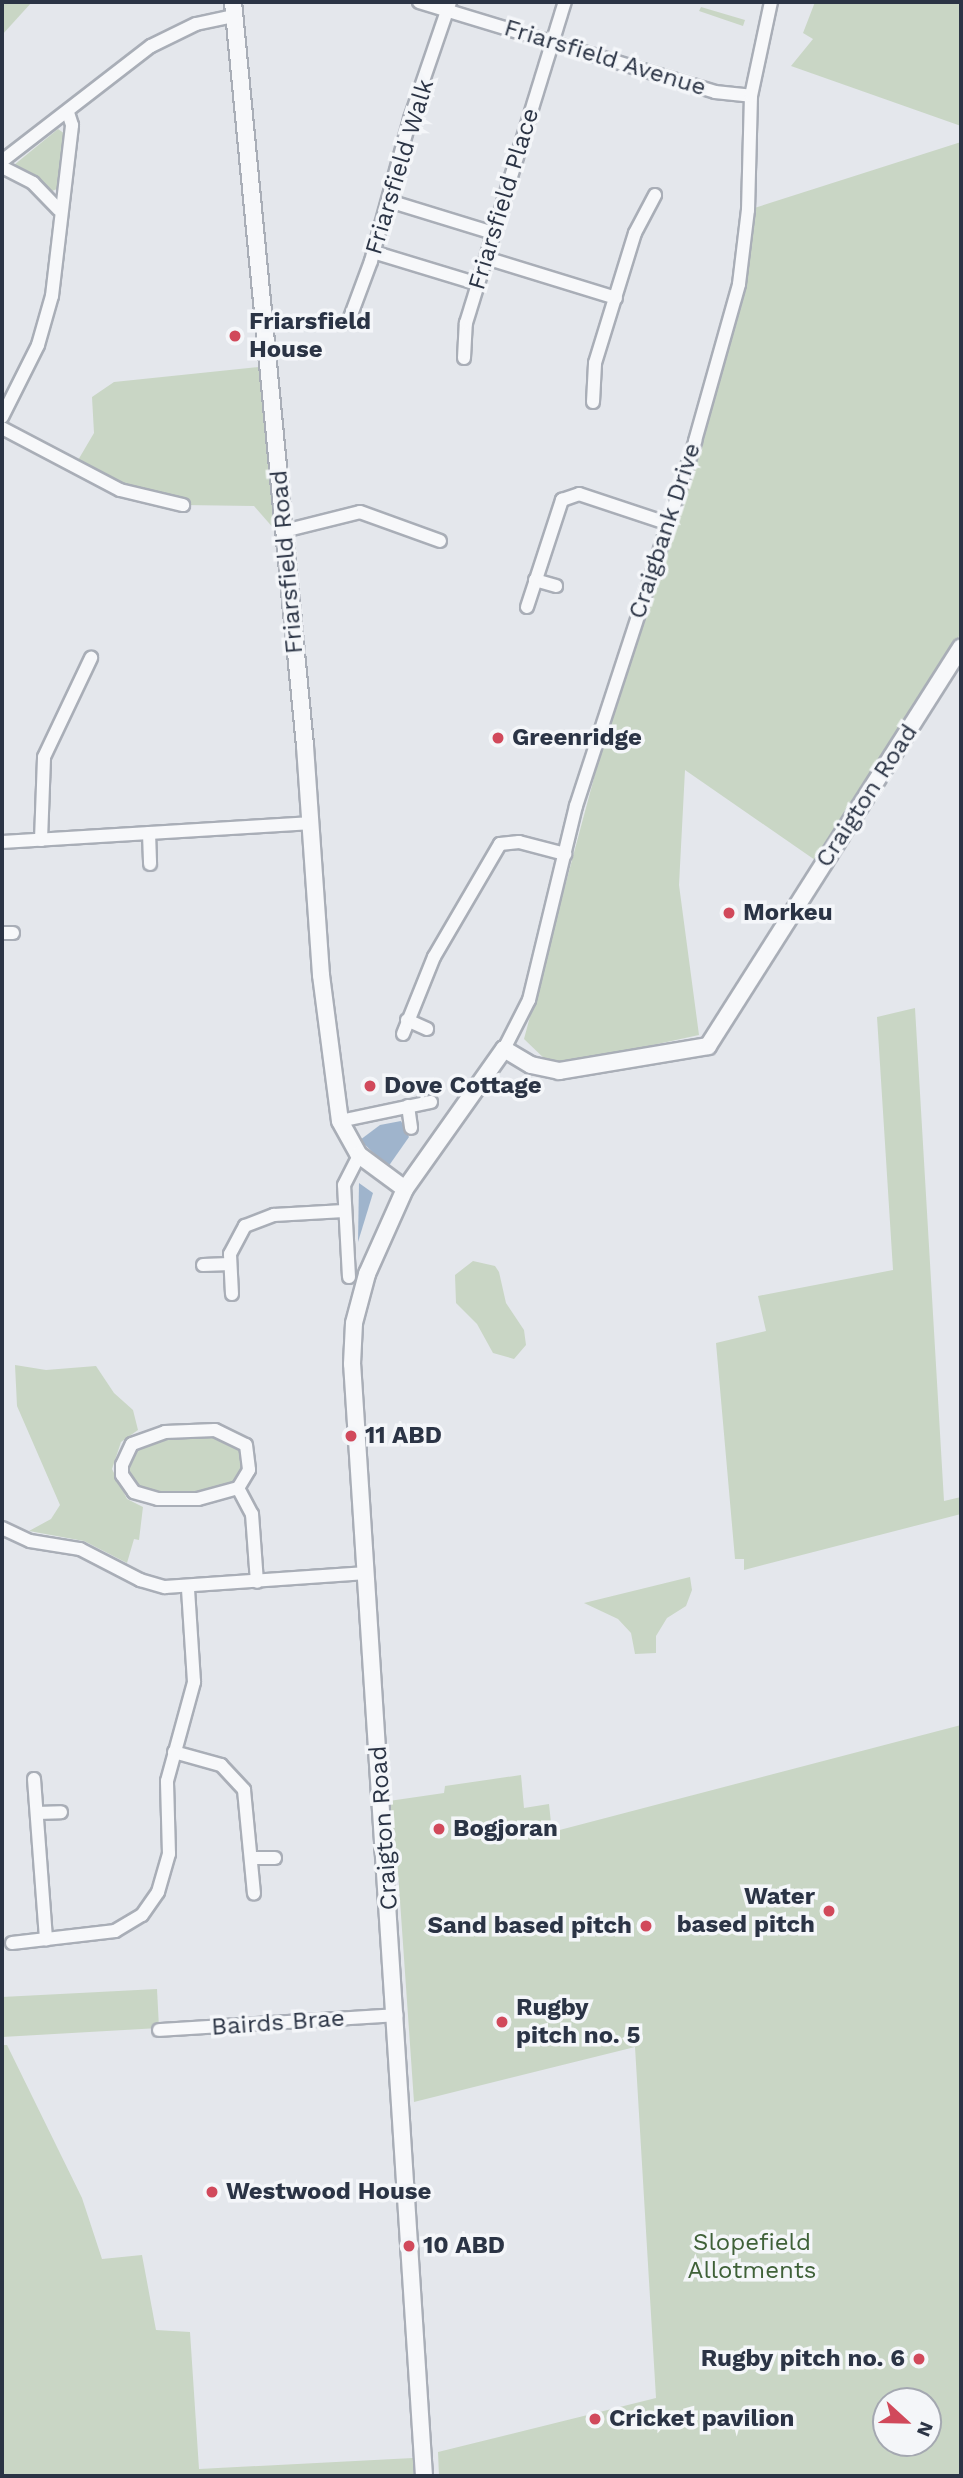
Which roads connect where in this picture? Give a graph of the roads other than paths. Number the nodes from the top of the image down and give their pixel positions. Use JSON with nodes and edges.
{"nodes":[{"id":1,"x":419,"y":2,"type":"edge"},
{"id":2,"x":565,"y":2,"type":"edge"},
{"id":3,"x":771,"y":2,"type":"edge"},
{"id":4,"x":448,"y":6,"type":"edge"},
{"id":5,"x":234,"y":9,"type":"edge"},
{"id":6,"x":554,"y":43,"type":"junction"},
{"id":7,"x":751,"y":96,"type":"junction"},
{"id":8,"x":68,"y":113,"type":"junction"},
{"id":9,"x":2,"y":161,"type":"edge"},
{"id":10,"x":2,"y":167,"type":"edge"},
{"id":11,"x":655,"y":195,"type":"dead end"},
{"id":12,"x":389,"y":201,"type":"junction"},
{"id":13,"x":59,"y":210,"type":"junction"},
{"id":14,"x":494,"y":233,"type":"junction"},
{"id":15,"x":373,"y":252,"type":"junction"},
{"id":16,"x":486,"y":258,"type":"junction"},
{"id":17,"x":478,"y":284,"type":"junction"},
{"id":18,"x":616,"y":298,"type":"junction"},
{"id":19,"x":348,"y":323,"type":"dead end"},
{"id":20,"x":464,"y":358,"type":"dead end"},
{"id":21,"x":593,"y":402,"type":"dead end"},
{"id":22,"x":2,"y":417,"type":"edge"},
{"id":23,"x":2,"y":428,"type":"edge"},
{"id":24,"x":183,"y":505,"type":"dead end"},
{"id":25,"x":666,"y":523,"type":"junction"},
{"id":26,"x":284,"y":531,"type":"junction"},
{"id":27,"x":440,"y":541,"type":"dead end"},
{"id":28,"x":535,"y":580,"type":"junction"},
{"id":29,"x":556,"y":586,"type":"dead end"},
{"id":30,"x":527,"y":607,"type":"dead end"},
{"id":31,"x":961,"y":648,"type":"edge"},
{"id":32,"x":91,"y":658,"type":"dead end"},
{"id":33,"x":310,"y":823,"type":"junction"},
{"id":34,"x":149,"y":833,"type":"junction"},
{"id":35,"x":41,"y":840,"type":"junction"},
{"id":36,"x":2,"y":842,"type":"edge"},
{"id":37,"x":565,"y":853,"type":"junction"},
{"id":38,"x":150,"y":864,"type":"dead end"},
{"id":39,"x":408,"y":1020,"type":"junction"},
{"id":40,"x":428,"y":1029,"type":"dead end"},
{"id":41,"x":402,"y":1034,"type":"dead end"},
{"id":42,"x":504,"y":1049,"type":"junction"},
{"id":43,"x":431,"y":1102,"type":"dead end"},
{"id":44,"x":408,"y":1106,"type":"junction"},
{"id":45,"x":340,"y":1121,"type":"junction"},
{"id":46,"x":411,"y":1128,"type":"dead end"},
{"id":47,"x":359,"y":1155,"type":"junction"},
{"id":48,"x":405,"y":1189,"type":"junction"},
{"id":49,"x":344,"y":1211,"type":"junction"},
{"id":50,"x":203,"y":1265,"type":"dead end"},
{"id":51,"x":230,"y":1265,"type":"junction"},
{"id":52,"x":349,"y":1277,"type":"dead end"},
{"id":53,"x":232,"y":1294,"type":"dead end"},
{"id":54,"x":238,"y":1488,"type":"junction"},
{"id":55,"x":3,"y":1533,"type":"edge"},
{"id":56,"x":367,"y":1573,"type":"junction"},
{"id":57,"x":257,"y":1582,"type":"junction"},
{"id":58,"x":188,"y":1588,"type":"junction"},
{"id":59,"x":174,"y":1752,"type":"junction"},
{"id":60,"x":34,"y":1779,"type":"dead end"},
{"id":61,"x":61,"y":1812,"type":"dead end"},
{"id":62,"x":37,"y":1813,"type":"junction"},
{"id":63,"x":251,"y":1858,"type":"junction"},
{"id":64,"x":275,"y":1858,"type":"dead end"},
{"id":65,"x":254,"y":1894,"type":"dead end"},
{"id":66,"x":46,"y":1940,"type":"junction"},
{"id":67,"x":12,"y":1943,"type":"dead end"},
{"id":68,"x":397,"y":2015,"type":"junction"},
{"id":69,"x":159,"y":2030,"type":"dead end"},
{"id":70,"x":424,"y":2476,"type":"edge"}],
"edges":[{"from":1,"to":4,"type":"street","name":"Friarsfield Avenue"},
{"from":2,"to":6,"type":"street","name":"Friarsfield Place"},
{"from":3,"to":7,"type":"street","name":"Craigbank Drive"},
{"from":4,"to":6,"type":"street","name":"Friarsfield Avenue"},
{"from":4,"to":12,"type":"street","name":"Friarsfield Walk"},
{"from":5,"to":8,"type":"street"},
{"from":5,"to":26,"type":"street","name":"Friarsfield Road"},
{"from":6,"to":7,"type":"street","name":"Friarsfield Avenue"},
{"from":6,"to":14,"type":"street","name":"Friarsfield Place"},
{"from":7,"to":25,"type":"street","name":"Craigbank Drive"},
{"from":8,"to":9,"type":"street"},
{"from":8,"to":13,"type":"street"},
{"from":10,"to":13,"type":"street"},
{"from":11,"to":18,"type":"street"},
{"from":12,"to":14,"type":"street"},
{"from":12,"to":15,"type":"street","name":"Friarsfield Walk"},
{"from":13,"to":22,"type":"street"},
{"from":14,"to":16,"type":"street","name":"Friarsfield Place"},
{"from":15,"to":17,"type":"street"},
{"from":15,"to":19,"type":"street","name":"Friarsfield Walk"},
{"from":16,"to":17,"type":"street","name":"Friarsfield Place"},
{"from":16,"to":18,"type":"street"},
{"from":17,"to":20,"type":"street","name":"Friarsfield Place"},
{"from":18,"to":21,"type":"street"},
{"from":23,"to":24,"type":"street"},
{"from":25,"to":28,"type":"street"},
{"from":25,"to":37,"type":"street","name":"Craigbank Drive"},
{"from":26,"to":27,"type":"street"},
{"from":26,"to":33,"type":"street","name":"Friarsfield Road"},
{"from":28,"to":29,"type":"street"},
{"from":28,"to":30,"type":"street"},
{"from":31,"to":42,"type":"street","name":"Craigton Road"},
{"from":32,"to":35,"type":"street"},
{"from":33,"to":34,"type":"street"},
{"from":33,"to":45,"type":"street","name":"Friarsfield Road"},
{"from":34,"to":35,"type":"street"},
{"from":34,"to":38,"type":"street"},
{"from":35,"to":36,"type":"street"},
{"from":37,"to":39,"type":"street"},
{"from":37,"to":42,"type":"street","name":"Craigbank Drive"},
{"from":39,"to":40,"type":"street"},
{"from":39,"to":41,"type":"street"},
{"from":42,"to":48,"type":"street","name":"Craigton Road"},
{"from":43,"to":44,"type":"street"},
{"from":44,"to":45,"type":"street"},
{"from":44,"to":46,"type":"street"},
{"from":45,"to":47,"type":"street"},
{"from":47,"to":48,"type":"street"},
{"from":47,"to":49,"type":"street"},
{"from":48,"to":56,"type":"street","name":"Craigton Road"},
{"from":49,"to":51,"type":"street"},
{"from":49,"to":52,"type":"street"},
{"from":50,"to":51,"type":"street"},
{"from":51,"to":53,"type":"street"},
{"from":54,"to":54,"type":"street"},
{"from":54,"to":57,"type":"street"},
{"from":55,"to":58,"type":"street"},
{"from":56,"to":57,"type":"street"},
{"from":56,"to":68,"type":"street","name":"Craigton Road"},
{"from":57,"to":58,"type":"street"},
{"from":58,"to":59,"type":"street"},
{"from":59,"to":63,"type":"street"},
{"from":59,"to":66,"type":"street"},
{"from":60,"to":62,"type":"street"},
{"from":61,"to":62,"type":"street"},
{"from":62,"to":66,"type":"street"},
{"from":63,"to":64,"type":"street"},
{"from":63,"to":65,"type":"street"},
{"from":66,"to":67,"type":"street"},
{"from":68,"to":69,"type":"street","name":"Bairds Brae"},
{"from":68,"to":70,"type":"street","name":"Craigton Road"}]}
